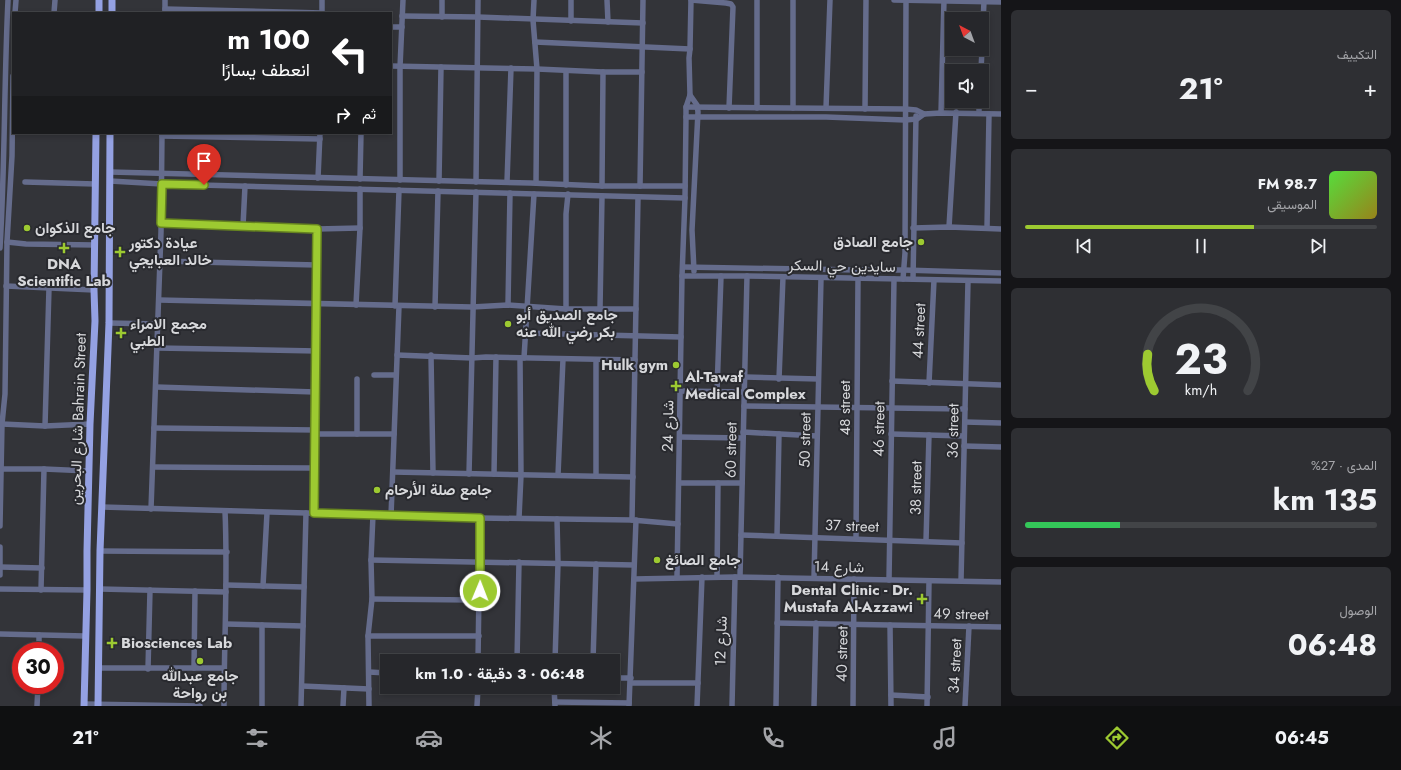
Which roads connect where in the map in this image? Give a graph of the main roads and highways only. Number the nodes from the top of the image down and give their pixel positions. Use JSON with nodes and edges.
{"nodes":[{"id":1,"x":99,"y":0,"type":"edge"},
{"id":2,"x":112,"y":0,"type":"edge"},
{"id":3,"x":99,"y":12,"type":"edge"},
{"id":4,"x":112,"y":12,"type":"edge"},
{"id":5,"x":96,"y":134,"type":"edge"},
{"id":6,"x":110,"y":134,"type":"edge"},
{"id":7,"x":93,"y":359,"type":"junction"},
{"id":8,"x":107,"y":359,"type":"junction"},
{"id":9,"x":84,"y":705,"type":"edge"},
{"id":10,"x":98,"y":705,"type":"edge"}],
"edges":[{"from":1,"to":3,"type":"main road"},
{"from":2,"to":4,"type":"main road"},
{"from":5,"to":7,"type":"main road","name":"شارع البحرين Bahrain Street"},
{"from":6,"to":8,"type":"main road","name":"شارع البحرين Bahrain Street"},
{"from":7,"to":8,"type":"main road"},
{"from":7,"to":9,"type":"main road","name":"شارع البحرين Bahrain Street"},
{"from":8,"to":10,"type":"main road","name":"شارع البحرين Bahrain Street"}]}
